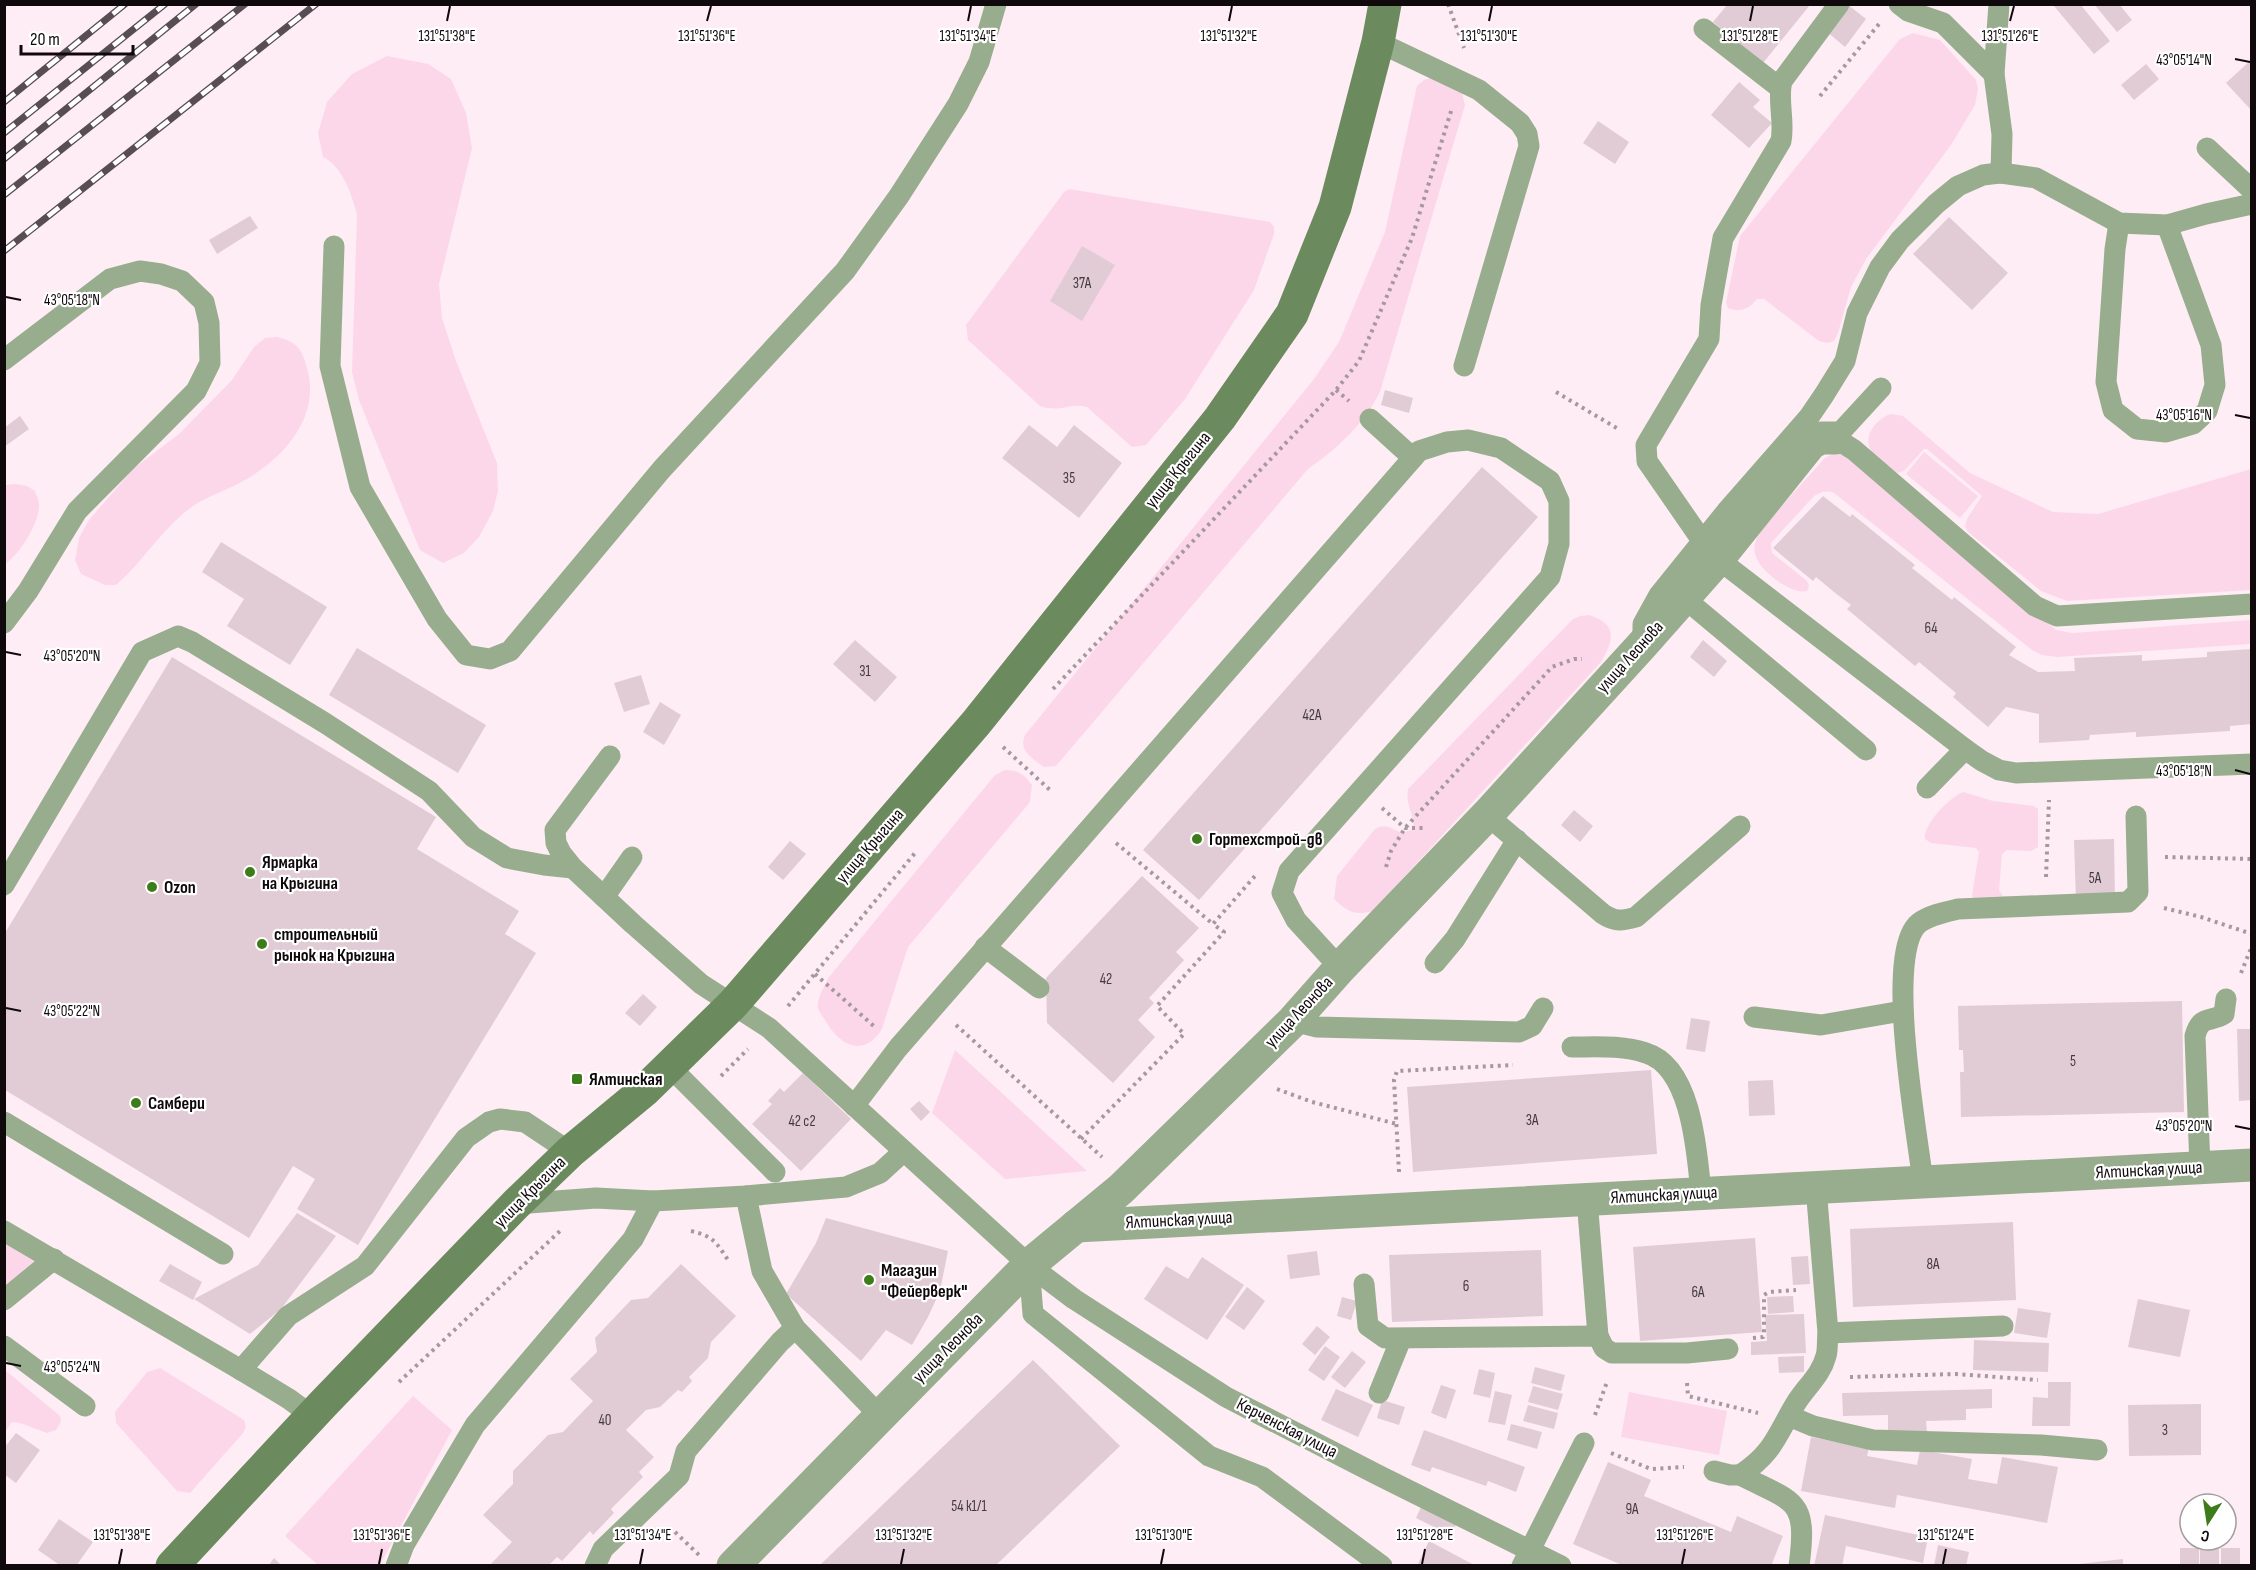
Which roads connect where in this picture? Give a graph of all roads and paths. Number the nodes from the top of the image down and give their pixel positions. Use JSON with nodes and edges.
{"nodes":[{"id":1,"x":996,"y":4,"type":"edge"},
{"id":2,"x":1385,"y":4,"type":"edge"},
{"id":3,"x":1448,"y":4,"type":"edge"},
{"id":4,"x":1839,"y":4,"type":"edge"},
{"id":5,"x":1899,"y":4,"type":"edge"},
{"id":6,"x":1999,"y":4,"type":"edge"},
{"id":7,"x":1880,"y":23,"type":"dead end"},
{"id":8,"x":1704,"y":29,"type":"dead end"},
{"id":9,"x":1378,"y":42,"type":"junction"},
{"id":10,"x":1994,"y":74,"type":"junction"},
{"id":11,"x":1461,"y":81,"type":"junction"},
{"id":12,"x":1780,"y":88,"type":"junction"},
{"id":13,"x":1820,"y":96,"type":"dead end"},
{"id":14,"x":2207,"y":148,"type":"dead end"},
{"id":15,"x":2001,"y":173,"type":"junction"},
{"id":16,"x":2252,"y":190,"type":"edge"},
{"id":17,"x":2252,"y":204,"type":"edge"},
{"id":18,"x":2119,"y":223,"type":"junction"},
{"id":19,"x":2167,"y":225,"type":"junction"},
{"id":20,"x":334,"y":246,"type":"dead end"},
{"id":21,"x":4,"y":360,"type":"edge"},
{"id":22,"x":1464,"y":366,"type":"dead end"},
{"id":23,"x":1881,"y":388,"type":"dead end"},
{"id":24,"x":1556,"y":392,"type":"dead end"},
{"id":25,"x":1370,"y":419,"type":"dead end"},
{"id":26,"x":1835,"y":438,"type":"junction"},
{"id":27,"x":1646,"y":445,"type":"junction"},
{"id":28,"x":1413,"y":458,"type":"junction"},
{"id":29,"x":1710,"y":550,"type":"junction"},
{"id":30,"x":1684,"y":598,"type":"junction"},
{"id":31,"x":2252,"y":604,"type":"edge"},
{"id":32,"x":4,"y":623,"type":"edge"},
{"id":33,"x":1634,"y":654,"type":"junction"},
{"id":34,"x":1049,"y":693,"type":"dead end"},
{"id":35,"x":1000,"y":744,"type":"dead end"},
{"id":36,"x":1965,"y":748,"type":"junction"},
{"id":37,"x":1866,"y":750,"type":"dead end"},
{"id":38,"x":610,"y":756,"type":"dead end"},
{"id":39,"x":2252,"y":764,"type":"edge"},
{"id":40,"x":2049,"y":773,"type":"junction"},
{"id":41,"x":1927,"y":788,"type":"dead end"},
{"id":42,"x":1051,"y":791,"type":"dead end"},
{"id":43,"x":1487,"y":815,"type":"junction"},
{"id":44,"x":2136,"y":816,"type":"dead end"},
{"id":45,"x":1740,"y":826,"type":"dead end"},
{"id":46,"x":1111,"y":839,"type":"dead end"},
{"id":47,"x":1517,"y":840,"type":"junction"},
{"id":48,"x":919,"y":848,"type":"dead end"},
{"id":49,"x":2138,"y":856,"type":"junction"},
{"id":50,"x":632,"y":857,"type":"dead end"},
{"id":51,"x":2252,"y":859,"type":"edge"},
{"id":52,"x":573,"y":868,"type":"junction"},
{"id":53,"x":1259,"y":870,"type":"dead end"},
{"id":54,"x":4,"y":885,"type":"edge"},
{"id":55,"x":2138,"y":892,"type":"junction"},
{"id":56,"x":604,"y":897,"type":"junction"},
{"id":57,"x":2045,"y":905,"type":"junction"},
{"id":58,"x":1392,"y":913,"type":"junction"},
{"id":59,"x":1213,"y":924,"type":"junction"},
{"id":60,"x":2252,"y":934,"type":"edge"},
{"id":61,"x":2252,"y":946,"type":"edge"},
{"id":62,"x":985,"y":947,"type":"junction"},
{"id":63,"x":1435,"y":963,"type":"dead end"},
{"id":64,"x":1340,"y":968,"type":"junction"},
{"id":65,"x":815,"y":974,"type":"junction"},
{"id":66,"x":2239,"y":978,"type":"dead end"},
{"id":67,"x":1038,"y":988,"type":"dead end"},
{"id":68,"x":2226,"y":999,"type":"dead end"},
{"id":69,"x":732,"y":1004,"type":"junction"},
{"id":70,"x":1543,"y":1008,"type":"dead end"},
{"id":71,"x":1902,"y":1011,"type":"junction"},
{"id":72,"x":1754,"y":1017,"type":"dead end"},
{"id":73,"x":949,"y":1019,"type":"dead end"},
{"id":74,"x":1293,"y":1021,"type":"junction"},
{"id":75,"x":769,"y":1028,"type":"junction"},
{"id":76,"x":1519,"y":1032,"type":"junction"},
{"id":77,"x":1572,"y":1047,"type":"dead end"},
{"id":78,"x":898,"y":1048,"type":"junction"},
{"id":79,"x":669,"y":1066,"type":"junction"},
{"id":80,"x":1238,"y":1076,"type":"junction"},
{"id":81,"x":699,"y":1097,"type":"junction"},
{"id":82,"x":854,"y":1106,"type":"junction"},
{"id":83,"x":4,"y":1122,"type":"edge"},
{"id":84,"x":1396,"y":1124,"type":"junction"},
{"id":85,"x":1082,"y":1139,"type":"junction"},
{"id":86,"x":904,"y":1151,"type":"junction"},
{"id":87,"x":570,"y":1152,"type":"junction"},
{"id":88,"x":1103,"y":1158,"type":"dead end"},
{"id":89,"x":2252,"y":1165,"type":"edge"},
{"id":90,"x":2200,"y":1167,"type":"junction"},
{"id":91,"x":776,"y":1172,"type":"dead end"},
{"id":92,"x":1400,"y":1182,"type":"dead end"},
{"id":93,"x":1923,"y":1183,"type":"junction"},
{"id":94,"x":1816,"y":1187,"type":"junction"},
{"id":95,"x":1701,"y":1193,"type":"junction"},
{"id":96,"x":746,"y":1196,"type":"junction"},
{"id":97,"x":596,"y":1198,"type":"junction"},
{"id":98,"x":1587,"y":1199,"type":"junction"},
{"id":99,"x":653,"y":1201,"type":"junction"},
{"id":100,"x":516,"y":1204,"type":"junction"},
{"id":101,"x":1077,"y":1226,"type":"junction"},
{"id":102,"x":4,"y":1231,"type":"edge"},
{"id":103,"x":633,"y":1239,"type":"junction"},
{"id":104,"x":223,"y":1254,"type":"dead end"},
{"id":105,"x":54,"y":1259,"type":"junction"},
{"id":106,"x":1029,"y":1265,"type":"junction"},
{"id":107,"x":733,"y":1268,"type":"dead end"},
{"id":108,"x":1364,"y":1284,"type":"dead end"},
{"id":109,"x":1824,"y":1287,"type":"junction"},
{"id":110,"x":4,"y":1300,"type":"edge"},
{"id":111,"x":2003,"y":1326,"type":"dead end"},
{"id":112,"x":795,"y":1328,"type":"junction"},
{"id":113,"x":1828,"y":1333,"type":"junction"},
{"id":114,"x":1598,"y":1336,"type":"junction"},
{"id":115,"x":1401,"y":1339,"type":"junction"},
{"id":116,"x":4,"y":1346,"type":"edge"},
{"id":117,"x":1728,"y":1349,"type":"joint"},
{"id":118,"x":1617,"y":1353,"type":"junction"},
{"id":119,"x":241,"y":1370,"type":"junction"},
{"id":120,"x":1816,"y":1378,"type":"junction"},
{"id":121,"x":2038,"y":1380,"type":"dead end"},
{"id":122,"x":391,"y":1389,"type":"dead end"},
{"id":123,"x":1379,"y":1393,"type":"dead end"},
{"id":124,"x":1688,"y":1396,"type":"dead end"},
{"id":125,"x":86,"y":1406,"type":"dead end"},
{"id":126,"x":312,"y":1416,"type":"junction"},
{"id":127,"x":880,"y":1416,"type":"junction"},
{"id":128,"x":1789,"y":1416,"type":"junction"},
{"id":129,"x":1584,"y":1443,"type":"junction"},
{"id":130,"x":2097,"y":1450,"type":"dead end"},
{"id":131,"x":1714,"y":1471,"type":"joint"},
{"id":132,"x":1740,"y":1475,"type":"junction"},
{"id":133,"x":675,"y":1532,"type":"dead end"},
{"id":134,"x":1526,"y":1558,"type":"edge"},
{"id":135,"x":718,"y":1562,"type":"edge"},
{"id":136,"x":172,"y":1566,"type":"edge"},
{"id":137,"x":396,"y":1566,"type":"edge"},
{"id":138,"x":595,"y":1566,"type":"edge"},
{"id":139,"x":1382,"y":1566,"type":"edge"},
{"id":140,"x":1561,"y":1566,"type":"edge"},
{"id":141,"x":1799,"y":1566,"type":"edge"}],
"edges":[{"from":1,"to":20,"type":"lane"},
{"from":2,"to":9,"type":"main road","name":"улица Крыгина"},
{"from":3,"to":11,"type":"path"},
{"from":4,"to":12,"type":"lane"},
{"from":5,"to":10,"type":"lane"},
{"from":6,"to":10,"type":"lane"},
{"from":7,"to":13,"type":"path"},
{"from":8,"to":12,"type":"lane"},
{"from":9,"to":11,"type":"lane"},
{"from":9,"to":69,"type":"main road","name":"улица Крыгина"},
{"from":10,"to":15,"type":"lane"},
{"from":11,"to":22,"type":"lane"},
{"from":11,"to":34,"type":"path"},
{"from":12,"to":27,"type":"lane"},
{"from":14,"to":16,"type":"lane"},
{"from":15,"to":18,"type":"lane"},
{"from":15,"to":29,"type":"lane"},
{"from":17,"to":19,"type":"lane"},
{"from":18,"to":19,"type":"lane"},
{"from":18,"to":19,"type":"lane"},
{"from":21,"to":32,"type":"lane"},
{"from":23,"to":26,"type":"lane"},
{"from":24,"to":27,"type":"path"},
{"from":25,"to":28,"type":"lane"},
{"from":26,"to":29,"type":"street","name":"улица Леонова"},
{"from":26,"to":31,"type":"lane"},
{"from":27,"to":29,"type":"lane"},
{"from":28,"to":62,"type":"lane"},
{"from":28,"to":64,"type":"lane"},
{"from":29,"to":30,"type":"street","name":"улица Леонова"},
{"from":29,"to":33,"type":"lane"},
{"from":29,"to":36,"type":"lane"},
{"from":30,"to":33,"type":"street","name":"улица Леонова"},
{"from":30,"to":37,"type":"lane"},
{"from":33,"to":43,"type":"street","name":"улица Леонова"},
{"from":33,"to":58,"type":"path"},
{"from":35,"to":42,"type":"path"},
{"from":36,"to":40,"type":"lane"},
{"from":36,"to":41,"type":"lane"},
{"from":38,"to":52,"type":"lane","name":"Керченская улица"},
{"from":39,"to":40,"type":"lane"},
{"from":40,"to":57,"type":"path"},
{"from":43,"to":47,"type":"lane"},
{"from":43,"to":58,"type":"street","name":"улица Леонова"},
{"from":44,"to":49,"type":"lane"},
{"from":45,"to":47,"type":"lane"},
{"from":46,"to":59,"type":"path"},
{"from":47,"to":63,"type":"lane"},
{"from":48,"to":65,"type":"path"},
{"from":49,"to":51,"type":"path"},
{"from":49,"to":55,"type":"lane"},
{"from":50,"to":56,"type":"lane"},
{"from":52,"to":54,"type":"lane"},
{"from":52,"to":56,"type":"lane","name":"Керченская улица"},
{"from":53,"to":59,"type":"path"},
{"from":55,"to":57,"type":"lane"},
{"from":55,"to":60,"type":"path"},
{"from":56,"to":69,"type":"lane","name":"Керченская улица"},
{"from":57,"to":71,"type":"lane"},
{"from":58,"to":64,"type":"street","name":"улица Леонова"},
{"from":59,"to":85,"type":"path"},
{"from":61,"to":66,"type":"path"},
{"from":62,"to":67,"type":"lane"},
{"from":62,"to":78,"type":"lane"},
{"from":64,"to":74,"type":"street","name":"улица Леонова"},
{"from":65,"to":75,"type":"path"},
{"from":65,"to":78,"type":"path"},
{"from":68,"to":90,"type":"lane"},
{"from":69,"to":75,"type":"lane","name":"Керченская улица"},
{"from":69,"to":79,"type":"main road","name":"улица Крыгина"},
{"from":70,"to":76,"type":"lane"},
{"from":71,"to":72,"type":"lane"},
{"from":71,"to":93,"type":"lane"},
{"from":73,"to":85,"type":"path"},
{"from":74,"to":76,"type":"lane"},
{"from":74,"to":80,"type":"street","name":"улица Леонова"},
{"from":75,"to":81,"type":"path"},
{"from":75,"to":82,"type":"lane","name":"Керченская улица"},
{"from":76,"to":84,"type":"path"},
{"from":77,"to":95,"type":"lane"},
{"from":78,"to":82,"type":"lane"},
{"from":79,"to":81,"type":"lane"},
{"from":79,"to":87,"type":"main road","name":"улица Крыгина"},
{"from":80,"to":84,"type":"path"},
{"from":80,"to":101,"type":"street","name":"улица Леонова"},
{"from":81,"to":91,"type":"lane"},
{"from":82,"to":86,"type":"lane","name":"Керченская улица"},
{"from":83,"to":104,"type":"lane"},
{"from":84,"to":92,"type":"path"},
{"from":85,"to":88,"type":"path"},
{"from":86,"to":96,"type":"lane"},
{"from":86,"to":106,"type":"lane","name":"Керченская улица"},
{"from":87,"to":100,"type":"main road","name":"улица Крыгина"},
{"from":87,"to":119,"type":"lane"},
{"from":89,"to":90,"type":"street","name":"Ялтинская улица"},
{"from":90,"to":93,"type":"street","name":"Ялтинская улица"},
{"from":93,"to":94,"type":"street","name":"Ялтинская улица"},
{"from":94,"to":95,"type":"street","name":"Ялтинская улица"},
{"from":94,"to":109,"type":"lane"},
{"from":95,"to":98,"type":"street","name":"Ялтинская улица"},
{"from":96,"to":99,"type":"lane"},
{"from":96,"to":112,"type":"lane"},
{"from":97,"to":99,"type":"lane"},
{"from":97,"to":100,"type":"lane"},
{"from":97,"to":122,"type":"path"},
{"from":98,"to":101,"type":"street","name":"Ялтинская улица"},
{"from":98,"to":114,"type":"lane"},
{"from":99,"to":103,"type":"lane"},
{"from":100,"to":126,"type":"main road","name":"улица Крыгина"},
{"from":101,"to":106,"type":"street","name":"улица Леонова"},
{"from":102,"to":105,"type":"lane"},
{"from":103,"to":107,"type":"path"},
{"from":103,"to":137,"type":"lane"},
{"from":105,"to":110,"type":"lane"},
{"from":105,"to":119,"type":"lane"},
{"from":106,"to":127,"type":"street","name":"улица Леонова"},
{"from":106,"to":134,"type":"lane","name":"Керченская улица"},
{"from":106,"to":139,"type":"lane"},
{"from":108,"to":115,"type":"lane"},
{"from":109,"to":113,"type":"lane"},
{"from":109,"to":117,"type":"path"},
{"from":111,"to":113,"type":"lane"},
{"from":112,"to":127,"type":"lane"},
{"from":112,"to":138,"type":"lane"},
{"from":113,"to":120,"type":"lane"},
{"from":114,"to":115,"type":"lane"},
{"from":114,"to":118,"type":"lane"},
{"from":115,"to":123,"type":"lane"},
{"from":116,"to":125,"type":"lane"},
{"from":117,"to":118,"type":"lane"},
{"from":118,"to":129,"type":"path"},
{"from":119,"to":126,"type":"lane"},
{"from":120,"to":121,"type":"path"},
{"from":120,"to":128,"type":"lane"},
{"from":124,"to":128,"type":"path"},
{"from":126,"to":136,"type":"main road","name":"улица Крыгина"},
{"from":127,"to":135,"type":"street","name":"улица Леонова"},
{"from":128,"to":130,"type":"lane"},
{"from":128,"to":132,"type":"lane"},
{"from":129,"to":131,"type":"path"},
{"from":129,"to":134,"type":"lane"},
{"from":131,"to":132,"type":"lane"},
{"from":132,"to":141,"type":"lane"},
{"from":133,"to":135,"type":"path"},
{"from":134,"to":140,"type":"lane","name":"Керченская улица"}]}
